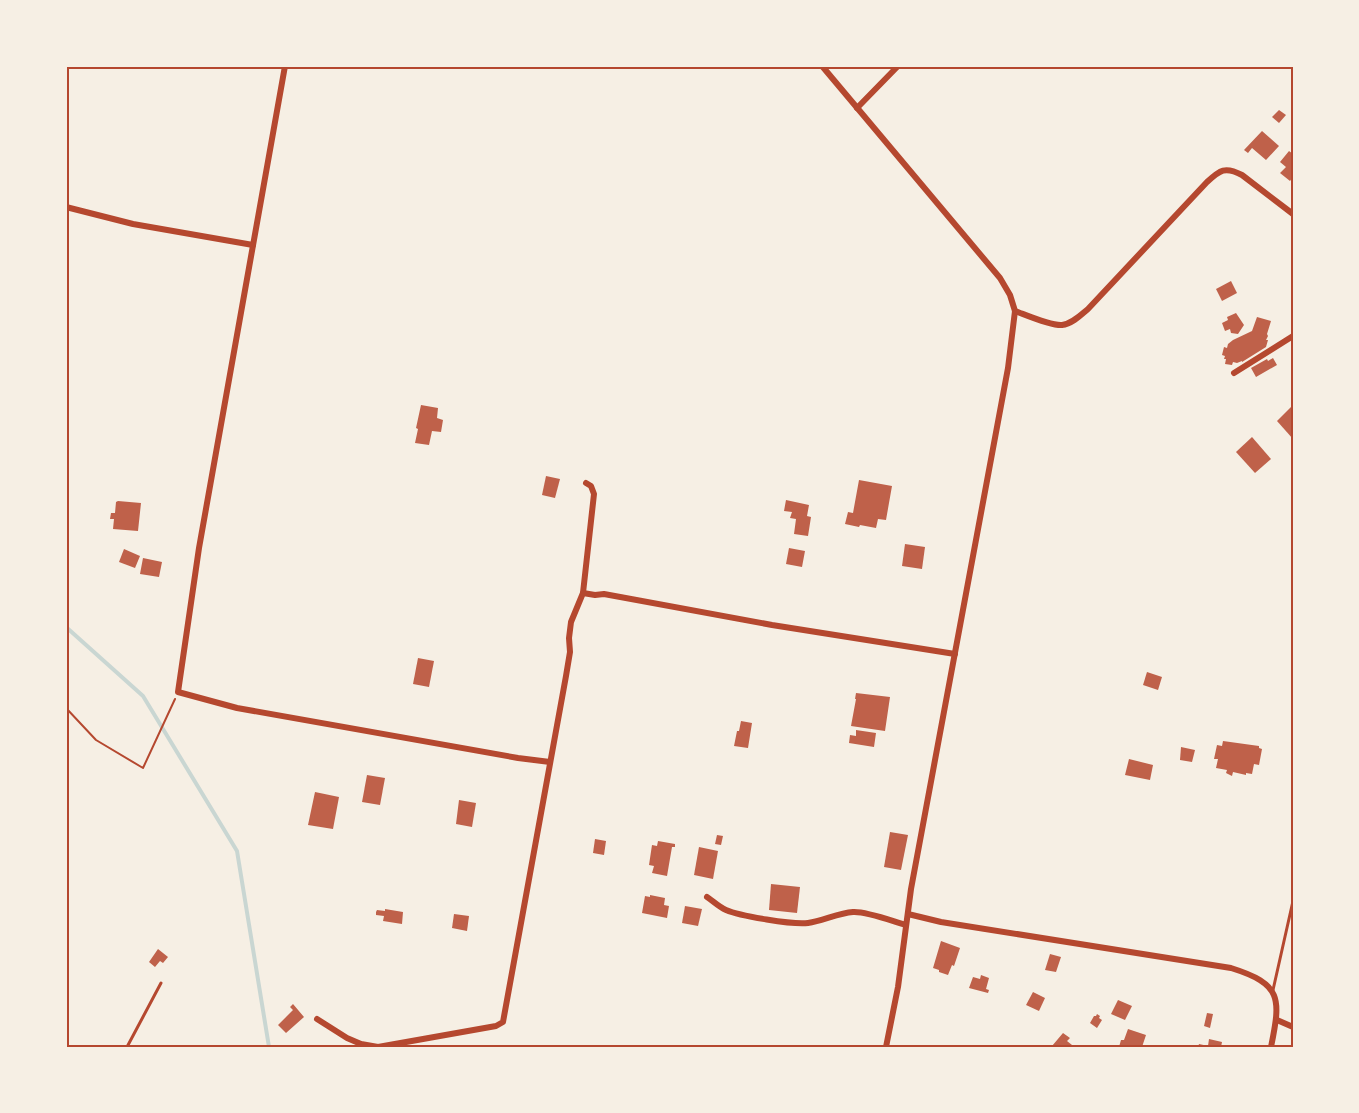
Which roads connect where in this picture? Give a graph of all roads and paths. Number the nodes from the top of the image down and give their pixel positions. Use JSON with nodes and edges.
{"nodes":[{"id":1,"x":285,"y":66,"type":"edge"},
{"id":2,"x":822,"y":66,"type":"edge"},
{"id":3,"x":898,"y":66,"type":"edge"},
{"id":4,"x":857,"y":108,"type":"junction"},
{"id":5,"x":66,"y":207,"type":"edge"},
{"id":6,"x":1293,"y":214,"type":"edge"},
{"id":7,"x":253,"y":245,"type":"junction"},
{"id":8,"x":1015,"y":311,"type":"junction"},
{"id":9,"x":1293,"y":336,"type":"edge"},
{"id":10,"x":1234,"y":373,"type":"dead end"},
{"id":11,"x":585,"y":483,"type":"dead end"},
{"id":12,"x":583,"y":593,"type":"junction"},
{"id":13,"x":954,"y":654,"type":"junction"},
{"id":14,"x":178,"y":692,"type":"junction"},
{"id":15,"x":66,"y":708,"type":"edge"},
{"id":16,"x":550,"y":762,"type":"junction"},
{"id":17,"x":707,"y":897,"type":"dead end"},
{"id":18,"x":1293,"y":901,"type":"edge"},
{"id":19,"x":908,"y":914,"type":"junction"},
{"id":20,"x":906,"y":925,"type":"junction"},
{"id":21,"x":161,"y":983,"type":"dead end"},
{"id":22,"x":1273,"y":992,"type":"junction"},
{"id":23,"x":317,"y":1019,"type":"dead end"},
{"id":24,"x":1277,"y":1020,"type":"junction"},
{"id":25,"x":1293,"y":1027,"type":"edge"},
{"id":26,"x":127,"y":1047,"type":"edge"},
{"id":27,"x":886,"y":1047,"type":"edge"},
{"id":28,"x":1271,"y":1047,"type":"edge"}],
"edges":[{"from":1,"to":7,"type":"street"},
{"from":2,"to":4,"type":"street"},
{"from":3,"to":4,"type":"street"},
{"from":4,"to":8,"type":"street"},
{"from":5,"to":7,"type":"street"},
{"from":6,"to":8,"type":"street"},
{"from":7,"to":14,"type":"street"},
{"from":8,"to":13,"type":"street"},
{"from":9,"to":10,"type":"street"},
{"from":11,"to":12,"type":"street"},
{"from":12,"to":13,"type":"street"},
{"from":12,"to":16,"type":"street"},
{"from":13,"to":19,"type":"street"},
{"from":14,"to":15,"type":"path"},
{"from":14,"to":16,"type":"street"},
{"from":16,"to":23,"type":"street"},
{"from":17,"to":20,"type":"street"},
{"from":18,"to":22,"type":"lane"},
{"from":19,"to":20,"type":"street"},
{"from":19,"to":22,"type":"street"},
{"from":20,"to":27,"type":"street"},
{"from":21,"to":26,"type":"lane"},
{"from":22,"to":24,"type":"street"},
{"from":24,"to":25,"type":"street"},
{"from":24,"to":28,"type":"street"}]}
